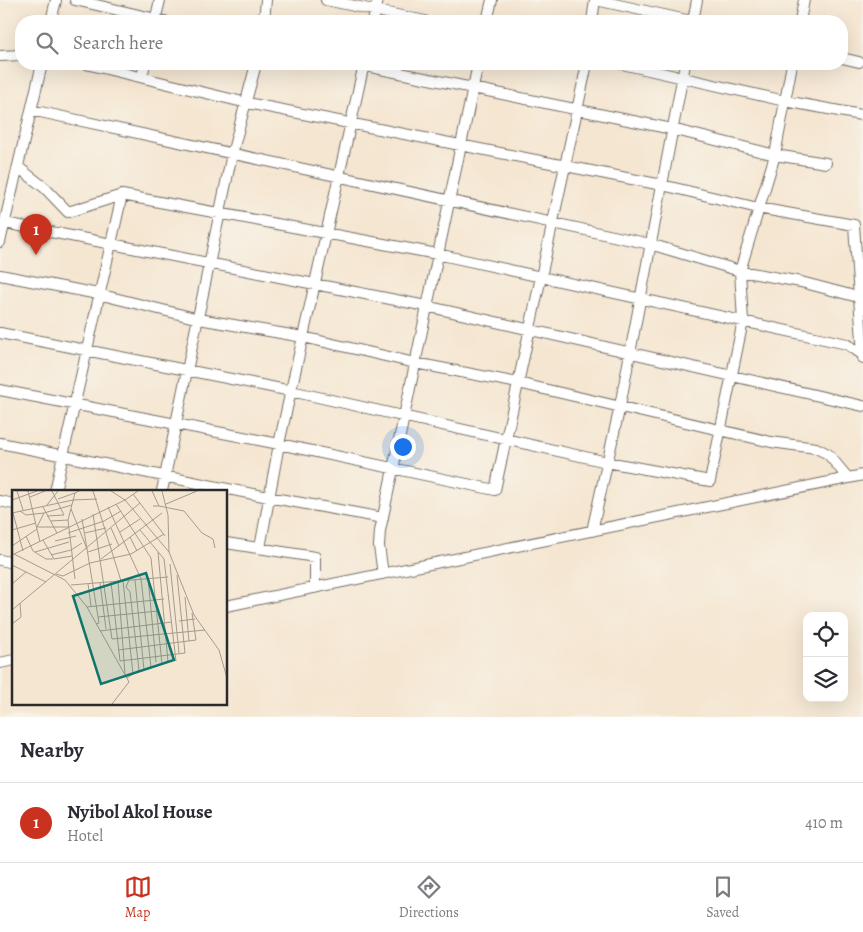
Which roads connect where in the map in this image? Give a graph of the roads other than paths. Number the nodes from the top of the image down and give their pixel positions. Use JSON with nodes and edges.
{"nodes":[{"id":1,"x":56,"y":0,"type":"edge"},
{"id":2,"x":75,"y":0,"type":"edge"},
{"id":3,"x":160,"y":0,"type":"edge"},
{"id":4,"x":266,"y":0,"type":"edge"},
{"id":5,"x":326,"y":0,"type":"edge"},
{"id":6,"x":378,"y":0,"type":"edge"},
{"id":7,"x":492,"y":0,"type":"edge"},
{"id":8,"x":595,"y":0,"type":"edge"},
{"id":9,"x":697,"y":0,"type":"edge"},
{"id":10,"x":804,"y":0,"type":"edge"},
{"id":11,"x":52,"y":15,"type":"edge"},
{"id":12,"x":135,"y":15,"type":"edge"},
{"id":13,"x":159,"y":15,"type":"edge"},
{"id":14,"x":265,"y":15,"type":"edge"},
{"id":15,"x":372,"y":15,"type":"edge"},
{"id":16,"x":375,"y":15,"type":"edge"},
{"id":17,"x":488,"y":15,"type":"edge"},
{"id":18,"x":593,"y":15,"type":"edge"},
{"id":19,"x":664,"y":15,"type":"edge"},
{"id":20,"x":693,"y":15,"type":"edge"},
{"id":21,"x":801,"y":15,"type":"edge"},
{"id":22,"x":15,"y":55,"type":"edge"},
{"id":23,"x":0,"y":56,"type":"edge"},
{"id":24,"x":848,"y":59,"type":"edge"},
{"id":25,"x":859,"y":62,"type":"dead end"},
{"id":26,"x":41,"y":70,"type":"edge"},
{"id":27,"x":114,"y":70,"type":"edge"},
{"id":28,"x":144,"y":70,"type":"edge"},
{"id":29,"x":255,"y":70,"type":"edge"},
{"id":30,"x":360,"y":70,"type":"edge"},
{"id":31,"x":388,"y":70,"type":"edge"},
{"id":32,"x":477,"y":70,"type":"edge"},
{"id":33,"x":585,"y":70,"type":"edge"},
{"id":34,"x":650,"y":70,"type":"edge"},
{"id":35,"x":684,"y":70,"type":"edge"},
{"id":36,"x":791,"y":70,"type":"edge"},
{"id":37,"x":142,"y":76,"type":"junction"},
{"id":38,"x":682,"y":77,"type":"junction"},
{"id":39,"x":473,"y":89,"type":"junction"},
{"id":40,"x":785,"y":101,"type":"junction"},
{"id":41,"x":247,"y":103,"type":"junction"},
{"id":42,"x":31,"y":110,"type":"junction"},
{"id":43,"x":576,"y":111,"type":"junction"},
{"id":44,"x":861,"y":114,"type":"dead end"},
{"id":45,"x":350,"y":123,"type":"junction"},
{"id":46,"x":672,"y":130,"type":"junction"},
{"id":47,"x":461,"y":145,"type":"junction"},
{"id":48,"x":232,"y":154,"type":"junction"},
{"id":49,"x":775,"y":155,"type":"junction"},
{"id":50,"x":826,"y":163,"type":"dead end"},
{"id":51,"x":565,"y":166,"type":"junction"},
{"id":52,"x":18,"y":167,"type":"junction"},
{"id":53,"x":339,"y":176,"type":"junction"},
{"id":54,"x":662,"y":185,"type":"junction"},
{"id":55,"x":122,"y":194,"type":"junction"},
{"id":56,"x":449,"y":200,"type":"junction"},
{"id":57,"x":758,"y":208,"type":"junction"},
{"id":58,"x":220,"y":214,"type":"junction"},
{"id":59,"x":5,"y":223,"type":"junction"},
{"id":60,"x":552,"y":223,"type":"junction"},
{"id":61,"x":327,"y":232,"type":"junction"},
{"id":62,"x":0,"y":240,"type":"edge"},
{"id":63,"x":111,"y":244,"type":"junction"},
{"id":64,"x":650,"y":244,"type":"junction"},
{"id":65,"x":437,"y":254,"type":"junction"},
{"id":66,"x":211,"y":263,"type":"junction"},
{"id":67,"x":740,"y":271,"type":"junction"},
{"id":68,"x":0,"y":275,"type":"edge"},
{"id":69,"x":541,"y":277,"type":"junction"},
{"id":70,"x":315,"y":284,"type":"junction"},
{"id":71,"x":98,"y":294,"type":"junction"},
{"id":72,"x":858,"y":297,"type":"junction"},
{"id":73,"x":639,"y":299,"type":"junction"},
{"id":74,"x":426,"y":306,"type":"junction"},
{"id":75,"x":199,"y":318,"type":"junction"},
{"id":76,"x":743,"y":321,"type":"junction"},
{"id":77,"x":530,"y":330,"type":"junction"},
{"id":78,"x":0,"y":333,"type":"edge"},
{"id":79,"x":303,"y":337,"type":"junction"},
{"id":80,"x":86,"y":349,"type":"junction"},
{"id":81,"x":629,"y":352,"type":"junction"},
{"id":82,"x":863,"y":356,"type":"edge"},
{"id":83,"x":415,"y":363,"type":"junction"},
{"id":84,"x":188,"y":370,"type":"junction"},
{"id":85,"x":733,"y":376,"type":"junction"},
{"id":86,"x":518,"y":382,"type":"junction"},
{"id":87,"x":0,"y":390,"type":"edge"},
{"id":88,"x":291,"y":391,"type":"junction"},
{"id":89,"x":73,"y":403,"type":"junction"},
{"id":90,"x":620,"y":406,"type":"junction"},
{"id":91,"x":863,"y":406,"type":"edge"},
{"id":92,"x":403,"y":415,"type":"junction"},
{"id":93,"x":176,"y":424,"type":"junction"},
{"id":94,"x":721,"y":430,"type":"junction"},
{"id":95,"x":506,"y":438,"type":"junction"},
{"id":96,"x":0,"y":443,"type":"edge"},
{"id":97,"x":279,"y":444,"type":"junction"},
{"id":98,"x":62,"y":455,"type":"junction"},
{"id":99,"x":608,"y":462,"type":"junction"},
{"id":100,"x":392,"y":468,"type":"junction"},
{"id":101,"x":863,"y":475,"type":"edge"},
{"id":102,"x":166,"y":476,"type":"junction"},
{"id":103,"x":848,"y":478,"type":"junction"},
{"id":104,"x":55,"y":490,"type":"edge"},
{"id":105,"x":162,"y":490,"type":"edge"},
{"id":106,"x":268,"y":498,"type":"junction"},
{"id":107,"x":383,"y":518,"type":"junction"},
{"id":108,"x":592,"y":531,"type":"junction"},
{"id":109,"x":228,"y":543,"type":"edge"},
{"id":110,"x":260,"y":548,"type":"junction"},
{"id":111,"x":383,"y":574,"type":"junction"},
{"id":112,"x":315,"y":588,"type":"junction"},
{"id":113,"x":228,"y":606,"type":"edge"}],
"edges":[{"from":1,"to":11,"type":"street"},
{"from":2,"to":12,"type":"street"},
{"from":3,"to":13,"type":"street"},
{"from":4,"to":14,"type":"street"},
{"from":5,"to":15,"type":"street"},
{"from":6,"to":16,"type":"street"},
{"from":7,"to":17,"type":"street"},
{"from":8,"to":18,"type":"street"},
{"from":8,"to":19,"type":"street"},
{"from":9,"to":20,"type":"street"},
{"from":10,"to":21,"type":"street"},
{"from":22,"to":23,"type":"street"},
{"from":24,"to":25,"type":"street"},
{"from":26,"to":42,"type":"street"},
{"from":27,"to":37,"type":"street"},
{"from":28,"to":37,"type":"street"},
{"from":29,"to":41,"type":"street"},
{"from":30,"to":45,"type":"street"},
{"from":31,"to":39,"type":"street"},
{"from":32,"to":39,"type":"street"},
{"from":33,"to":43,"type":"street"},
{"from":34,"to":38,"type":"street"},
{"from":35,"to":38,"type":"street"},
{"from":36,"to":40,"type":"street"},
{"from":37,"to":41,"type":"street"},
{"from":38,"to":40,"type":"street"},
{"from":38,"to":46,"type":"street"},
{"from":39,"to":43,"type":"street"},
{"from":39,"to":47,"type":"street"},
{"from":40,"to":44,"type":"street"},
{"from":40,"to":49,"type":"street"},
{"from":41,"to":45,"type":"street"},
{"from":41,"to":48,"type":"street"},
{"from":42,"to":48,"type":"street"},
{"from":42,"to":52,"type":"street"},
{"from":43,"to":46,"type":"street"},
{"from":43,"to":51,"type":"street"},
{"from":45,"to":47,"type":"street"},
{"from":45,"to":53,"type":"street"},
{"from":46,"to":49,"type":"street"},
{"from":46,"to":54,"type":"street"},
{"from":47,"to":51,"type":"street"},
{"from":47,"to":56,"type":"street"},
{"from":48,"to":53,"type":"street"},
{"from":48,"to":58,"type":"street"},
{"from":49,"to":50,"type":"street"},
{"from":49,"to":57,"type":"street"},
{"from":51,"to":54,"type":"street"},
{"from":51,"to":60,"type":"street"},
{"from":52,"to":55,"type":"street"},
{"from":52,"to":59,"type":"street"},
{"from":53,"to":56,"type":"street"},
{"from":53,"to":61,"type":"street"},
{"from":54,"to":57,"type":"street"},
{"from":54,"to":64,"type":"street"},
{"from":55,"to":58,"type":"street"},
{"from":55,"to":63,"type":"street"},
{"from":56,"to":60,"type":"street"},
{"from":56,"to":65,"type":"street"},
{"from":57,"to":67,"type":"street"},
{"from":57,"to":72,"type":"street"},
{"from":58,"to":61,"type":"street"},
{"from":58,"to":66,"type":"street"},
{"from":59,"to":62,"type":"street"},
{"from":59,"to":63,"type":"street"},
{"from":60,"to":64,"type":"street"},
{"from":60,"to":69,"type":"street"},
{"from":61,"to":65,"type":"street"},
{"from":61,"to":70,"type":"street"},
{"from":63,"to":66,"type":"street"},
{"from":63,"to":71,"type":"street"},
{"from":64,"to":67,"type":"street"},
{"from":64,"to":73,"type":"street"},
{"from":65,"to":69,"type":"street"},
{"from":65,"to":74,"type":"street"},
{"from":66,"to":70,"type":"street"},
{"from":66,"to":75,"type":"street"},
{"from":67,"to":72,"type":"street"},
{"from":67,"to":76,"type":"street"},
{"from":68,"to":71,"type":"street"},
{"from":69,"to":73,"type":"street"},
{"from":69,"to":77,"type":"street"},
{"from":70,"to":74,"type":"street"},
{"from":70,"to":79,"type":"street"},
{"from":71,"to":75,"type":"street"},
{"from":71,"to":80,"type":"street"},
{"from":72,"to":82,"type":"street"},
{"from":73,"to":76,"type":"street"},
{"from":73,"to":81,"type":"street"},
{"from":74,"to":77,"type":"street"},
{"from":74,"to":83,"type":"street"},
{"from":75,"to":79,"type":"street"},
{"from":75,"to":84,"type":"street"},
{"from":76,"to":82,"type":"street"},
{"from":76,"to":85,"type":"street"},
{"from":77,"to":81,"type":"street"},
{"from":77,"to":86,"type":"street"},
{"from":78,"to":80,"type":"street"},
{"from":79,"to":83,"type":"street"},
{"from":79,"to":88,"type":"street"},
{"from":80,"to":84,"type":"street"},
{"from":80,"to":89,"type":"street"},
{"from":81,"to":85,"type":"street"},
{"from":81,"to":90,"type":"street"},
{"from":83,"to":86,"type":"street"},
{"from":83,"to":92,"type":"street"},
{"from":84,"to":88,"type":"street"},
{"from":84,"to":93,"type":"street"},
{"from":85,"to":91,"type":"street"},
{"from":85,"to":94,"type":"street"},
{"from":86,"to":90,"type":"street"},
{"from":86,"to":95,"type":"street"},
{"from":87,"to":89,"type":"street"},
{"from":88,"to":92,"type":"street"},
{"from":88,"to":97,"type":"street"},
{"from":89,"to":93,"type":"street"},
{"from":89,"to":98,"type":"street"},
{"from":90,"to":94,"type":"street"},
{"from":90,"to":99,"type":"street"},
{"from":92,"to":95,"type":"street"},
{"from":92,"to":100,"type":"street"},
{"from":93,"to":97,"type":"street"},
{"from":93,"to":102,"type":"street"},
{"from":94,"to":99,"type":"street"},
{"from":94,"to":103,"type":"street"},
{"from":95,"to":99,"type":"street"},
{"from":95,"to":100,"type":"street"},
{"from":96,"to":98,"type":"street"},
{"from":97,"to":100,"type":"street"},
{"from":97,"to":106,"type":"street"},
{"from":98,"to":102,"type":"street"},
{"from":98,"to":104,"type":"street"},
{"from":99,"to":108,"type":"street"},
{"from":100,"to":107,"type":"street"},
{"from":101,"to":103,"type":"street"},
{"from":102,"to":105,"type":"street"},
{"from":102,"to":106,"type":"street"},
{"from":103,"to":108,"type":"street"},
{"from":106,"to":107,"type":"street"},
{"from":106,"to":110,"type":"street"},
{"from":107,"to":111,"type":"street"},
{"from":108,"to":111,"type":"street"},
{"from":109,"to":110,"type":"street"},
{"from":110,"to":112,"type":"street"},
{"from":111,"to":112,"type":"street"},
{"from":112,"to":113,"type":"street"}]}
